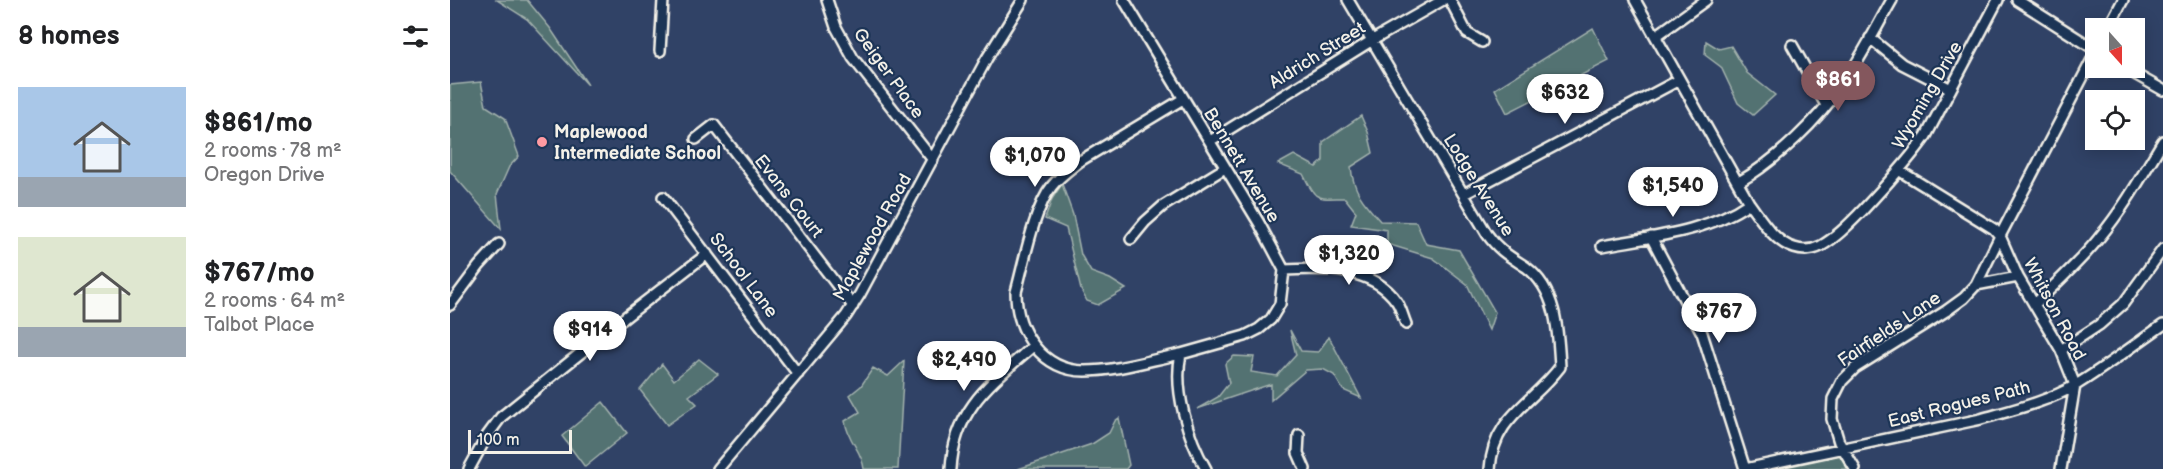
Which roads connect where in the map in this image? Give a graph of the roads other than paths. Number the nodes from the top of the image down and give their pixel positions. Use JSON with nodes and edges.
{"nodes":[{"id":1,"x":663,"y":0,"type":"edge"},
{"id":2,"x":827,"y":0,"type":"edge"},
{"id":3,"x":1023,"y":0,"type":"edge"},
{"id":4,"x":1124,"y":0,"type":"edge"},
{"id":5,"x":1348,"y":0,"type":"edge"},
{"id":6,"x":1443,"y":0,"type":"edge"},
{"id":7,"x":1450,"y":0,"type":"edge"},
{"id":8,"x":1635,"y":0,"type":"edge"},
{"id":9,"x":1706,"y":0,"type":"edge"},
{"id":10,"x":1892,"y":0,"type":"edge"},
{"id":11,"x":1998,"y":0,"type":"edge"},
{"id":12,"x":2017,"y":0,"type":"edge"},
{"id":13,"x":2123,"y":0,"type":"edge"},
{"id":14,"x":2113,"y":18,"type":"edge"},
{"id":15,"x":1656,"y":36,"type":"junction"},
{"id":16,"x":1870,"y":38,"type":"junction"},
{"id":17,"x":1371,"y":41,"type":"junction"},
{"id":18,"x":1482,"y":42,"type":"dead end"},
{"id":19,"x":2085,"y":44,"type":"edge"},
{"id":20,"x":1792,"y":45,"type":"dead end"},
{"id":21,"x":660,"y":51,"type":"dead end"},
{"id":22,"x":2085,"y":72,"type":"edge"},
{"id":23,"x":2142,"y":78,"type":"edge"},
{"id":24,"x":1679,"y":80,"type":"junction"},
{"id":25,"x":1951,"y":90,"type":"junction"},
{"id":26,"x":2163,"y":90,"type":"edge"},
{"id":27,"x":1183,"y":99,"type":"junction"},
{"id":28,"x":1826,"y":105,"type":"junction"},
{"id":29,"x":696,"y":139,"type":"dead end"},
{"id":30,"x":1210,"y":141,"type":"junction"},
{"id":31,"x":2163,"y":141,"type":"edge"},
{"id":32,"x":933,"y":160,"type":"junction"},
{"id":33,"x":1225,"y":168,"type":"junction"},
{"id":34,"x":1900,"y":171,"type":"junction"},
{"id":35,"x":1739,"y":182,"type":"junction"},
{"id":36,"x":1464,"y":194,"type":"junction"},
{"id":37,"x":663,"y":197,"type":"dead end"},
{"id":38,"x":1749,"y":202,"type":"junction"},
{"id":39,"x":2000,"y":236,"type":"junction"},
{"id":40,"x":1651,"y":237,"type":"junction"},
{"id":41,"x":1131,"y":239,"type":"dead end"},
{"id":42,"x":499,"y":244,"type":"dead end"},
{"id":43,"x":1602,"y":246,"type":"dead end"},
{"id":44,"x":2163,"y":249,"type":"edge"},
{"id":45,"x":708,"y":254,"type":"junction"},
{"id":46,"x":1284,"y":270,"type":"junction"},
{"id":47,"x":2018,"y":277,"type":"junction"},
{"id":48,"x":1976,"y":285,"type":"junction"},
{"id":49,"x":2035,"y":304,"type":"junction"},
{"id":50,"x":450,"y":305,"type":"edge"},
{"id":51,"x":853,"y":306,"type":"junction"},
{"id":52,"x":1406,"y":324,"type":"dead end"},
{"id":53,"x":2163,"y":325,"type":"edge"},
{"id":54,"x":1033,"y":346,"type":"junction"},
{"id":55,"x":2061,"y":350,"type":"junction"},
{"id":56,"x":1181,"y":354,"type":"junction"},
{"id":57,"x":798,"y":374,"type":"junction"},
{"id":58,"x":2075,"y":385,"type":"junction"},
{"id":59,"x":1299,"y":435,"type":"dead end"},
{"id":60,"x":1843,"y":449,"type":"junction"},
{"id":61,"x":469,"y":469,"type":"edge"},
{"id":62,"x":718,"y":469,"type":"edge"},
{"id":63,"x":951,"y":469,"type":"edge"},
{"id":64,"x":1206,"y":469,"type":"edge"},
{"id":65,"x":1305,"y":469,"type":"edge"},
{"id":66,"x":1490,"y":469,"type":"edge"},
{"id":67,"x":1745,"y":469,"type":"edge"},
{"id":68,"x":1856,"y":469,"type":"edge"},
{"id":69,"x":2061,"y":469,"type":"edge"}],
"edges":[{"from":1,"to":21,"type":"street"},
{"from":2,"to":32,"type":"street","name":"Geiger Place"},
{"from":3,"to":32,"type":"street","name":"Maplewood Road"},
{"from":4,"to":27,"type":"street","name":"Bennett Avenue"},
{"from":5,"to":17,"type":"street","name":"Lodge Avenue"},
{"from":6,"to":17,"type":"street","name":"Aldrich Street"},
{"from":7,"to":18,"type":"street"},
{"from":8,"to":15,"type":"street","name":"Wyoming Drive"},
{"from":9,"to":15,"type":"street"},
{"from":10,"to":16,"type":"street"},
{"from":11,"to":25,"type":"street","name":"Wyoming Drive"},
{"from":12,"to":19,"type":"street"},
{"from":13,"to":14,"type":"street"},
{"from":15,"to":24,"type":"street","name":"Wyoming Drive"},
{"from":16,"to":25,"type":"street"},
{"from":16,"to":28,"type":"street"},
{"from":17,"to":30,"type":"street","name":"Aldrich Street"},
{"from":17,"to":36,"type":"street","name":"Lodge Avenue"},
{"from":20,"to":28,"type":"street"},
{"from":22,"to":39,"type":"street"},
{"from":23,"to":26,"type":"street"},
{"from":24,"to":35,"type":"street","name":"Wyoming Drive"},
{"from":24,"to":36,"type":"street"},
{"from":25,"to":34,"type":"street","name":"Wyoming Drive"},
{"from":27,"to":30,"type":"street","name":"Bennett Avenue"},
{"from":27,"to":54,"type":"street"},
{"from":28,"to":35,"type":"street"},
{"from":29,"to":51,"type":"street","name":"Evans Court"},
{"from":30,"to":33,"type":"street","name":"Bennett Avenue"},
{"from":31,"to":49,"type":"street"},
{"from":32,"to":51,"type":"street","name":"Maplewood Road"},
{"from":33,"to":41,"type":"street"},
{"from":33,"to":46,"type":"street","name":"Bennett Avenue"},
{"from":34,"to":38,"type":"street","name":"Wyoming Drive"},
{"from":34,"to":39,"type":"street"},
{"from":35,"to":38,"type":"street","name":"Wyoming Drive"},
{"from":36,"to":66,"type":"street","name":"Lodge Avenue"},
{"from":37,"to":45,"type":"street","name":"School Lane"},
{"from":38,"to":40,"type":"street"},
{"from":39,"to":47,"type":"street","name":"Whitson Road"},
{"from":39,"to":48,"type":"street"},
{"from":40,"to":43,"type":"street"},
{"from":40,"to":67,"type":"street"},
{"from":42,"to":50,"type":"street"},
{"from":44,"to":55,"type":"street"},
{"from":45,"to":57,"type":"street","name":"School Lane"},
{"from":45,"to":61,"type":"street"},
{"from":46,"to":52,"type":"street"},
{"from":46,"to":56,"type":"street"},
{"from":47,"to":48,"type":"street"},
{"from":47,"to":49,"type":"street","name":"Whitson Road"},
{"from":48,"to":60,"type":"street","name":"Fairfields Lane"},
{"from":49,"to":55,"type":"street","name":"Whitson Road"},
{"from":51,"to":57,"type":"street","name":"Maplewood Road"},
{"from":53,"to":58,"type":"street","name":"East Rogues Path"},
{"from":54,"to":56,"type":"street"},
{"from":54,"to":63,"type":"street"},
{"from":55,"to":58,"type":"street","name":"Whitson Road"},
{"from":56,"to":64,"type":"street"},
{"from":57,"to":62,"type":"street","name":"Maplewood Road"},
{"from":58,"to":60,"type":"street","name":"East Rogues Path"},
{"from":58,"to":69,"type":"street","name":"Whitson Road"},
{"from":59,"to":65,"type":"street"},
{"from":60,"to":67,"type":"street","name":"East Rogues Path"},
{"from":60,"to":68,"type":"street","name":"Fairfields Lane"}]}
